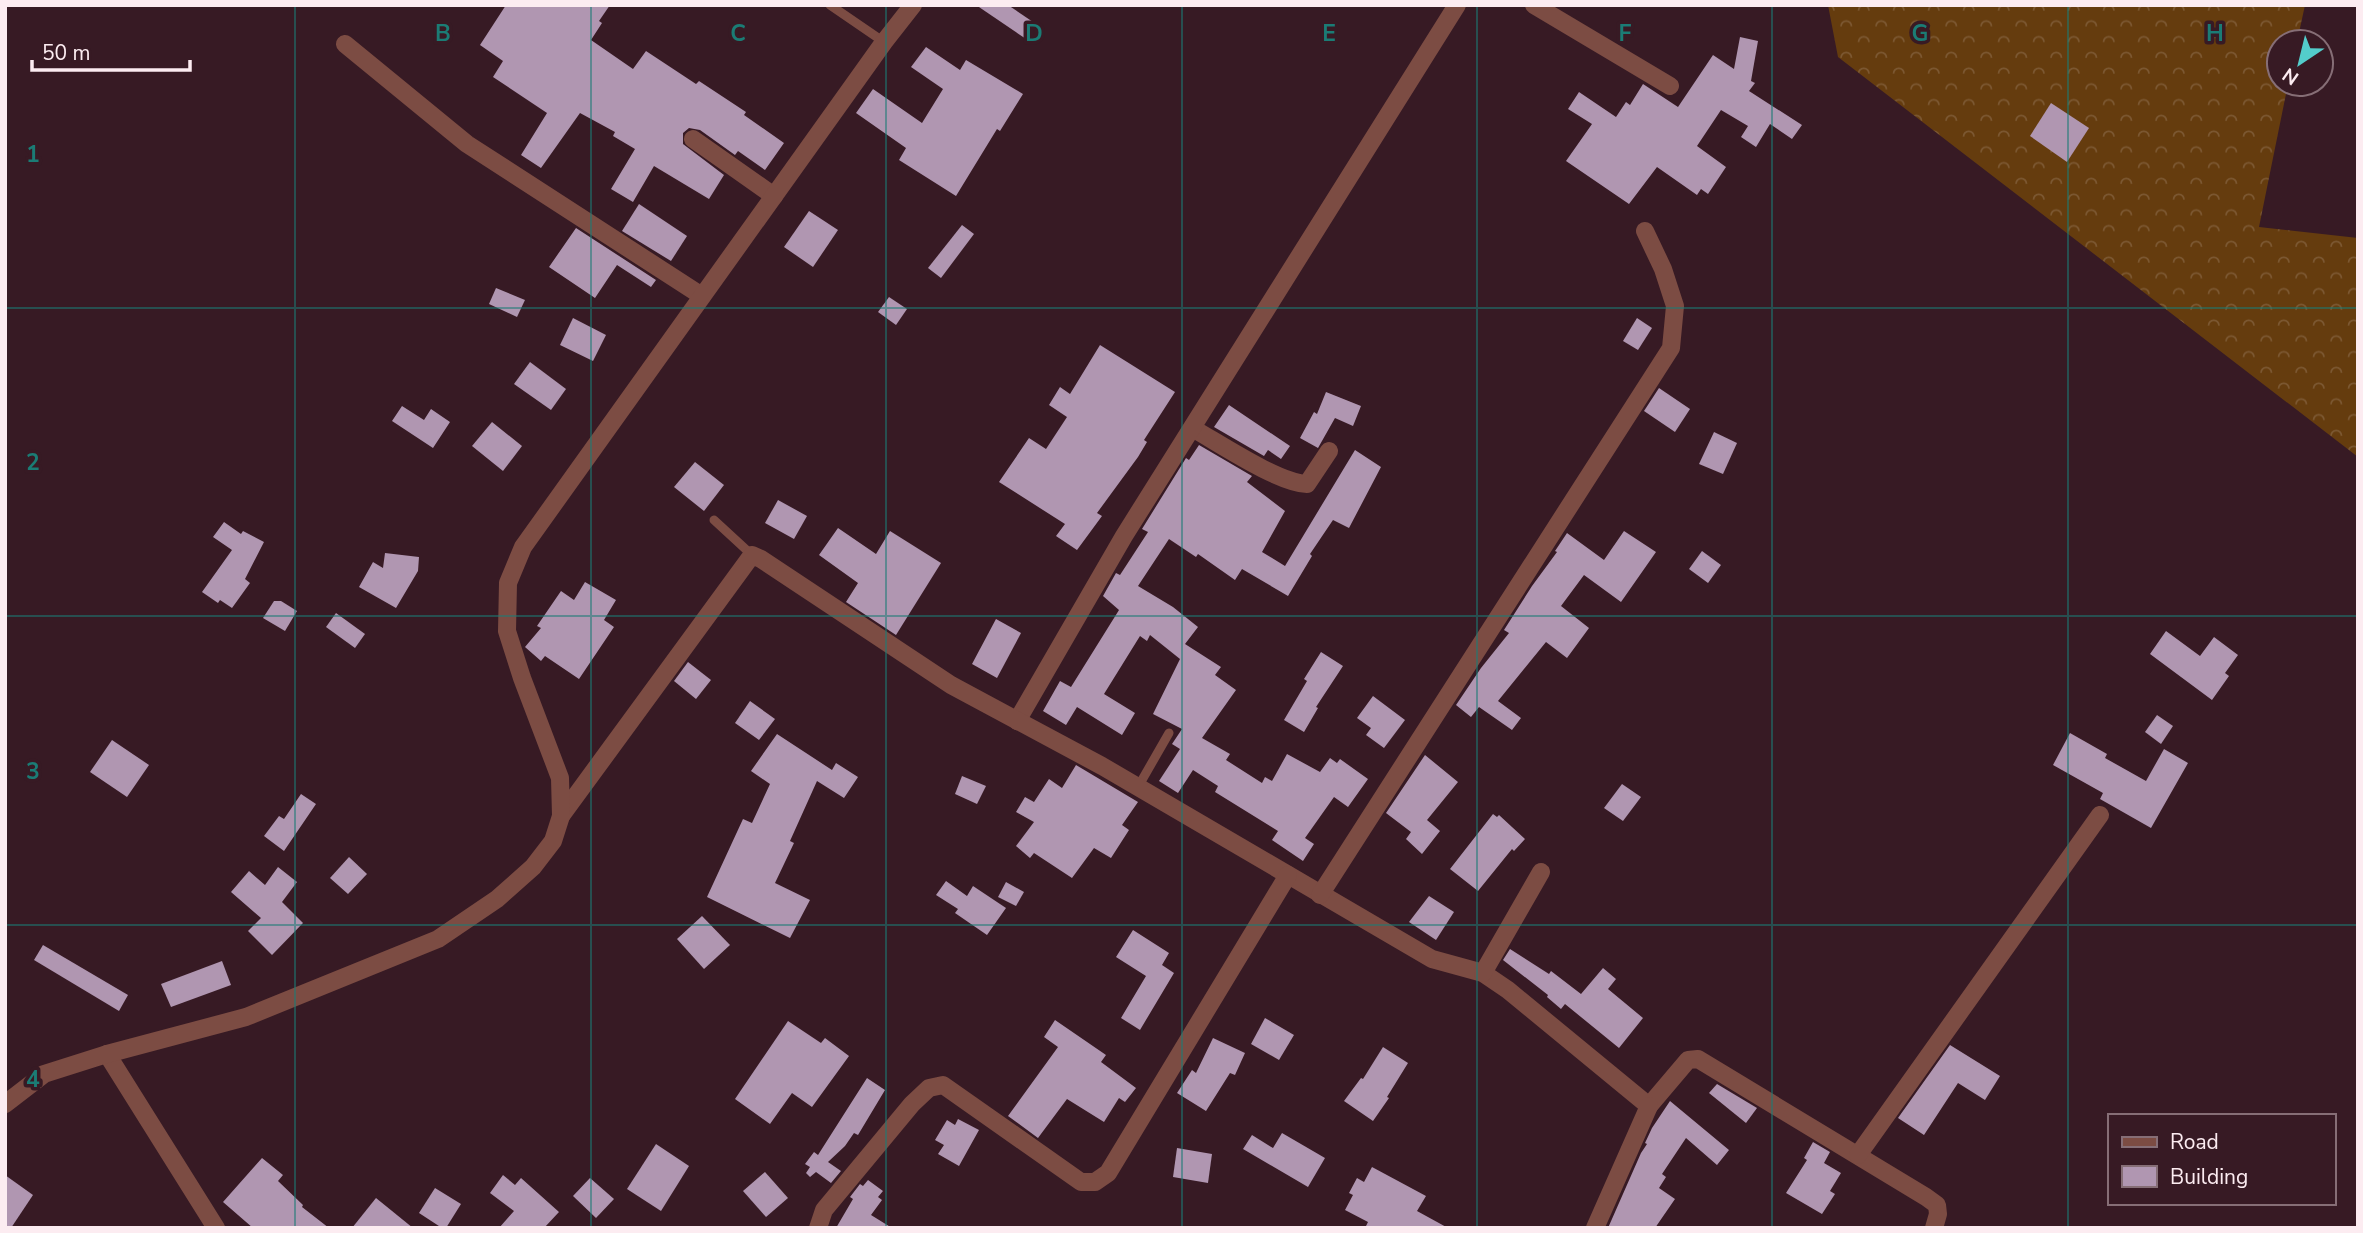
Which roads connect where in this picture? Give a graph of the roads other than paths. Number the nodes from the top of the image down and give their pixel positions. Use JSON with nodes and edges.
{"nodes":[{"id":1,"x":830,"y":5,"type":"edge"},
{"id":2,"x":913,"y":5,"type":"edge"},
{"id":3,"x":1457,"y":5,"type":"edge"},
{"id":4,"x":1534,"y":5,"type":"edge"},
{"id":5,"x":884,"y":42,"type":"junction"},
{"id":6,"x":345,"y":44,"type":"dead end"},
{"id":7,"x":1670,"y":86,"type":"dead end"},
{"id":8,"x":693,"y":139,"type":"dead end"},
{"id":9,"x":774,"y":196,"type":"junction"},
{"id":10,"x":1645,"y":231,"type":"dead end"},
{"id":11,"x":702,"y":296,"type":"junction"},
{"id":12,"x":1192,"y":428,"type":"junction"},
{"id":13,"x":1329,"y":452,"type":"dead end"},
{"id":14,"x":714,"y":520,"type":"dead end"},
{"id":15,"x":752,"y":555,"type":"junction"},
{"id":16,"x":1017,"y":721,"type":"junction"},
{"id":17,"x":1169,"y":733,"type":"dead end"},
{"id":18,"x":1139,"y":788,"type":"junction"},
{"id":19,"x":2100,"y":815,"type":"dead end"},
{"id":20,"x":561,"y":816,"type":"junction"},
{"id":21,"x":1541,"y":872,"type":"dead end"},
{"id":22,"x":1288,"y":875,"type":"junction"},
{"id":23,"x":1320,"y":895,"type":"junction"},
{"id":24,"x":1483,"y":973,"type":"junction"},
{"id":25,"x":107,"y":1054,"type":"junction"},
{"id":26,"x":5,"y":1104,"type":"edge"},
{"id":27,"x":1649,"y":1106,"type":"junction"},
{"id":28,"x":1858,"y":1155,"type":"junction"},
{"id":29,"x":215,"y":1228,"type":"edge"},
{"id":30,"x":818,"y":1228,"type":"edge"},
{"id":31,"x":1595,"y":1228,"type":"edge"},
{"id":32,"x":1934,"y":1228,"type":"edge"}],
"edges":[{"from":1,"to":5,"type":"lane"},
{"from":2,"to":5,"type":"street"},
{"from":3,"to":12,"type":"street"},
{"from":4,"to":7,"type":"street"},
{"from":5,"to":9,"type":"street"},
{"from":6,"to":11,"type":"street"},
{"from":8,"to":9,"type":"street"},
{"from":9,"to":11,"type":"street"},
{"from":10,"to":23,"type":"street"},
{"from":11,"to":20,"type":"street"},
{"from":12,"to":13,"type":"street"},
{"from":12,"to":16,"type":"street"},
{"from":14,"to":15,"type":"lane"},
{"from":15,"to":16,"type":"street"},
{"from":15,"to":20,"type":"street"},
{"from":16,"to":18,"type":"street"},
{"from":17,"to":18,"type":"lane"},
{"from":18,"to":22,"type":"street"},
{"from":19,"to":28,"type":"street"},
{"from":20,"to":25,"type":"street"},
{"from":21,"to":24,"type":"street"},
{"from":22,"to":23,"type":"street"},
{"from":22,"to":30,"type":"street"},
{"from":23,"to":24,"type":"street"},
{"from":24,"to":27,"type":"street"},
{"from":25,"to":26,"type":"street"},
{"from":25,"to":29,"type":"street"},
{"from":27,"to":28,"type":"street"},
{"from":27,"to":31,"type":"street"},
{"from":28,"to":32,"type":"street"}]}
